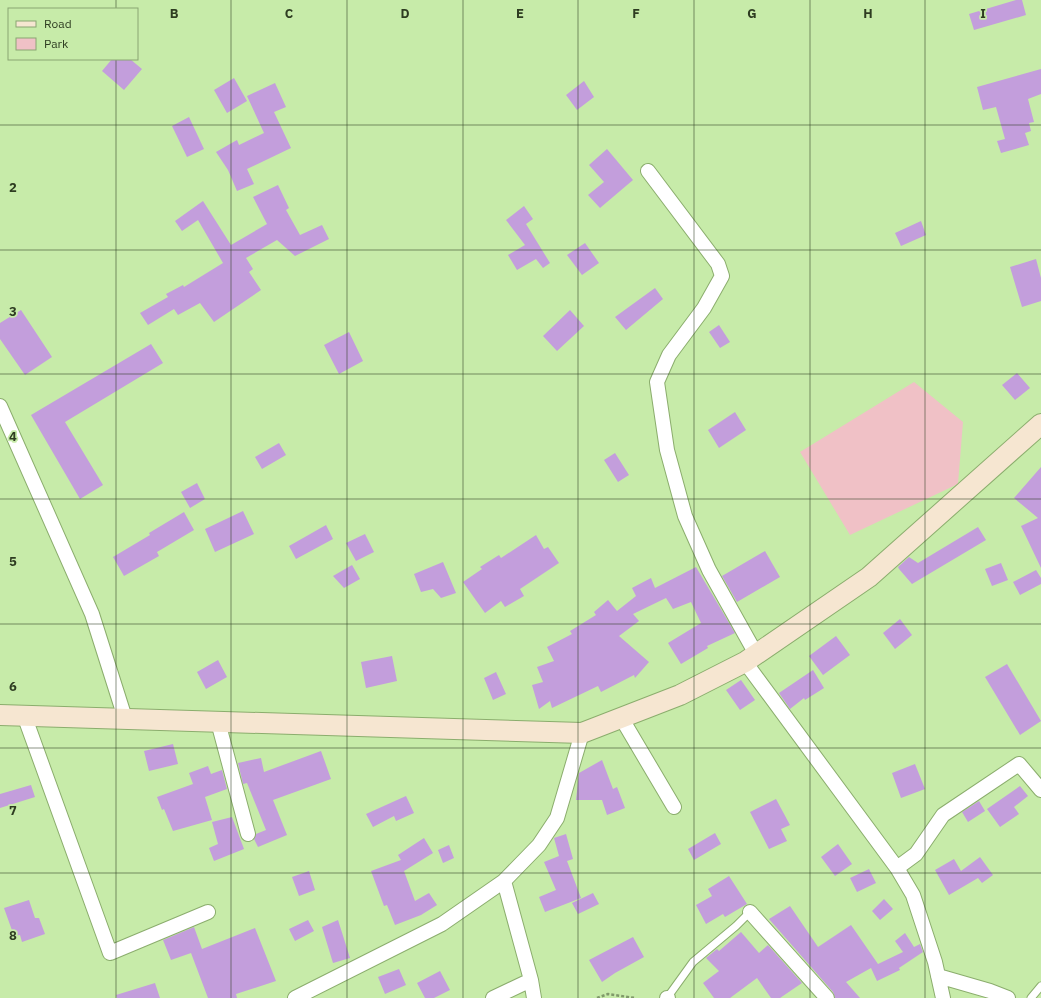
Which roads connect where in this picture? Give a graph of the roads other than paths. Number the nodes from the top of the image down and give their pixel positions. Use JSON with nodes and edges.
{"nodes":[{"id":1,"x":648,"y":171,"type":"dead end"},
{"id":2,"x":0,"y":406,"type":"edge"},
{"id":3,"x":1041,"y":424,"type":"edge"},
{"id":4,"x":750,"y":658,"type":"junction"},
{"id":5,"x":0,"y":714,"type":"edge"},
{"id":6,"x":24,"y":715,"type":"junction"},
{"id":7,"x":125,"y":718,"type":"junction"},
{"id":8,"x":622,"y":719,"type":"junction"},
{"id":9,"x":218,"y":722,"type":"junction"},
{"id":10,"x":582,"y":733,"type":"junction"},
{"id":11,"x":1041,"y":790,"type":"edge"},
{"id":12,"x":674,"y":807,"type":"dead end"},
{"id":13,"x":248,"y":834,"type":"dead end"},
{"id":14,"x":897,"y":868,"type":"junction"},
{"id":15,"x":504,"y":881,"type":"junction"},
{"id":16,"x":208,"y":912,"type":"dead end"},
{"id":17,"x":750,"y":912,"type":"joint"},
{"id":18,"x":938,"y":976,"type":"junction"},
{"id":19,"x":531,"y":980,"type":"junction"},
{"id":20,"x":1041,"y":986,"type":"edge"},
{"id":21,"x":296,"y":998,"type":"edge"},
{"id":22,"x":493,"y":998,"type":"edge"},
{"id":23,"x":534,"y":998,"type":"edge"},
{"id":24,"x":668,"y":998,"type":"edge"},
{"id":25,"x":827,"y":998,"type":"edge"},
{"id":26,"x":942,"y":998,"type":"edge"},
{"id":27,"x":1008,"y":998,"type":"edge"},
{"id":28,"x":1031,"y":998,"type":"edge"}],
"edges":[{"from":1,"to":4,"type":"street"},
{"from":2,"to":7,"type":"street"},
{"from":3,"to":4,"type":"street"},
{"from":4,"to":8,"type":"street"},
{"from":4,"to":14,"type":"street"},
{"from":5,"to":6,"type":"street"},
{"from":6,"to":7,"type":"street"},
{"from":6,"to":16,"type":"street"},
{"from":7,"to":9,"type":"street"},
{"from":8,"to":10,"type":"street"},
{"from":8,"to":12,"type":"street"},
{"from":9,"to":10,"type":"street"},
{"from":9,"to":13,"type":"street"},
{"from":10,"to":15,"type":"street"},
{"from":11,"to":14,"type":"street"},
{"from":14,"to":18,"type":"street"},
{"from":15,"to":19,"type":"street"},
{"from":15,"to":21,"type":"street"},
{"from":17,"to":24,"type":"lane"},
{"from":17,"to":25,"type":"street"},
{"from":18,"to":26,"type":"street"},
{"from":18,"to":27,"type":"street"},
{"from":19,"to":22,"type":"street"},
{"from":19,"to":23,"type":"street"},
{"from":20,"to":28,"type":"lane"}]}
